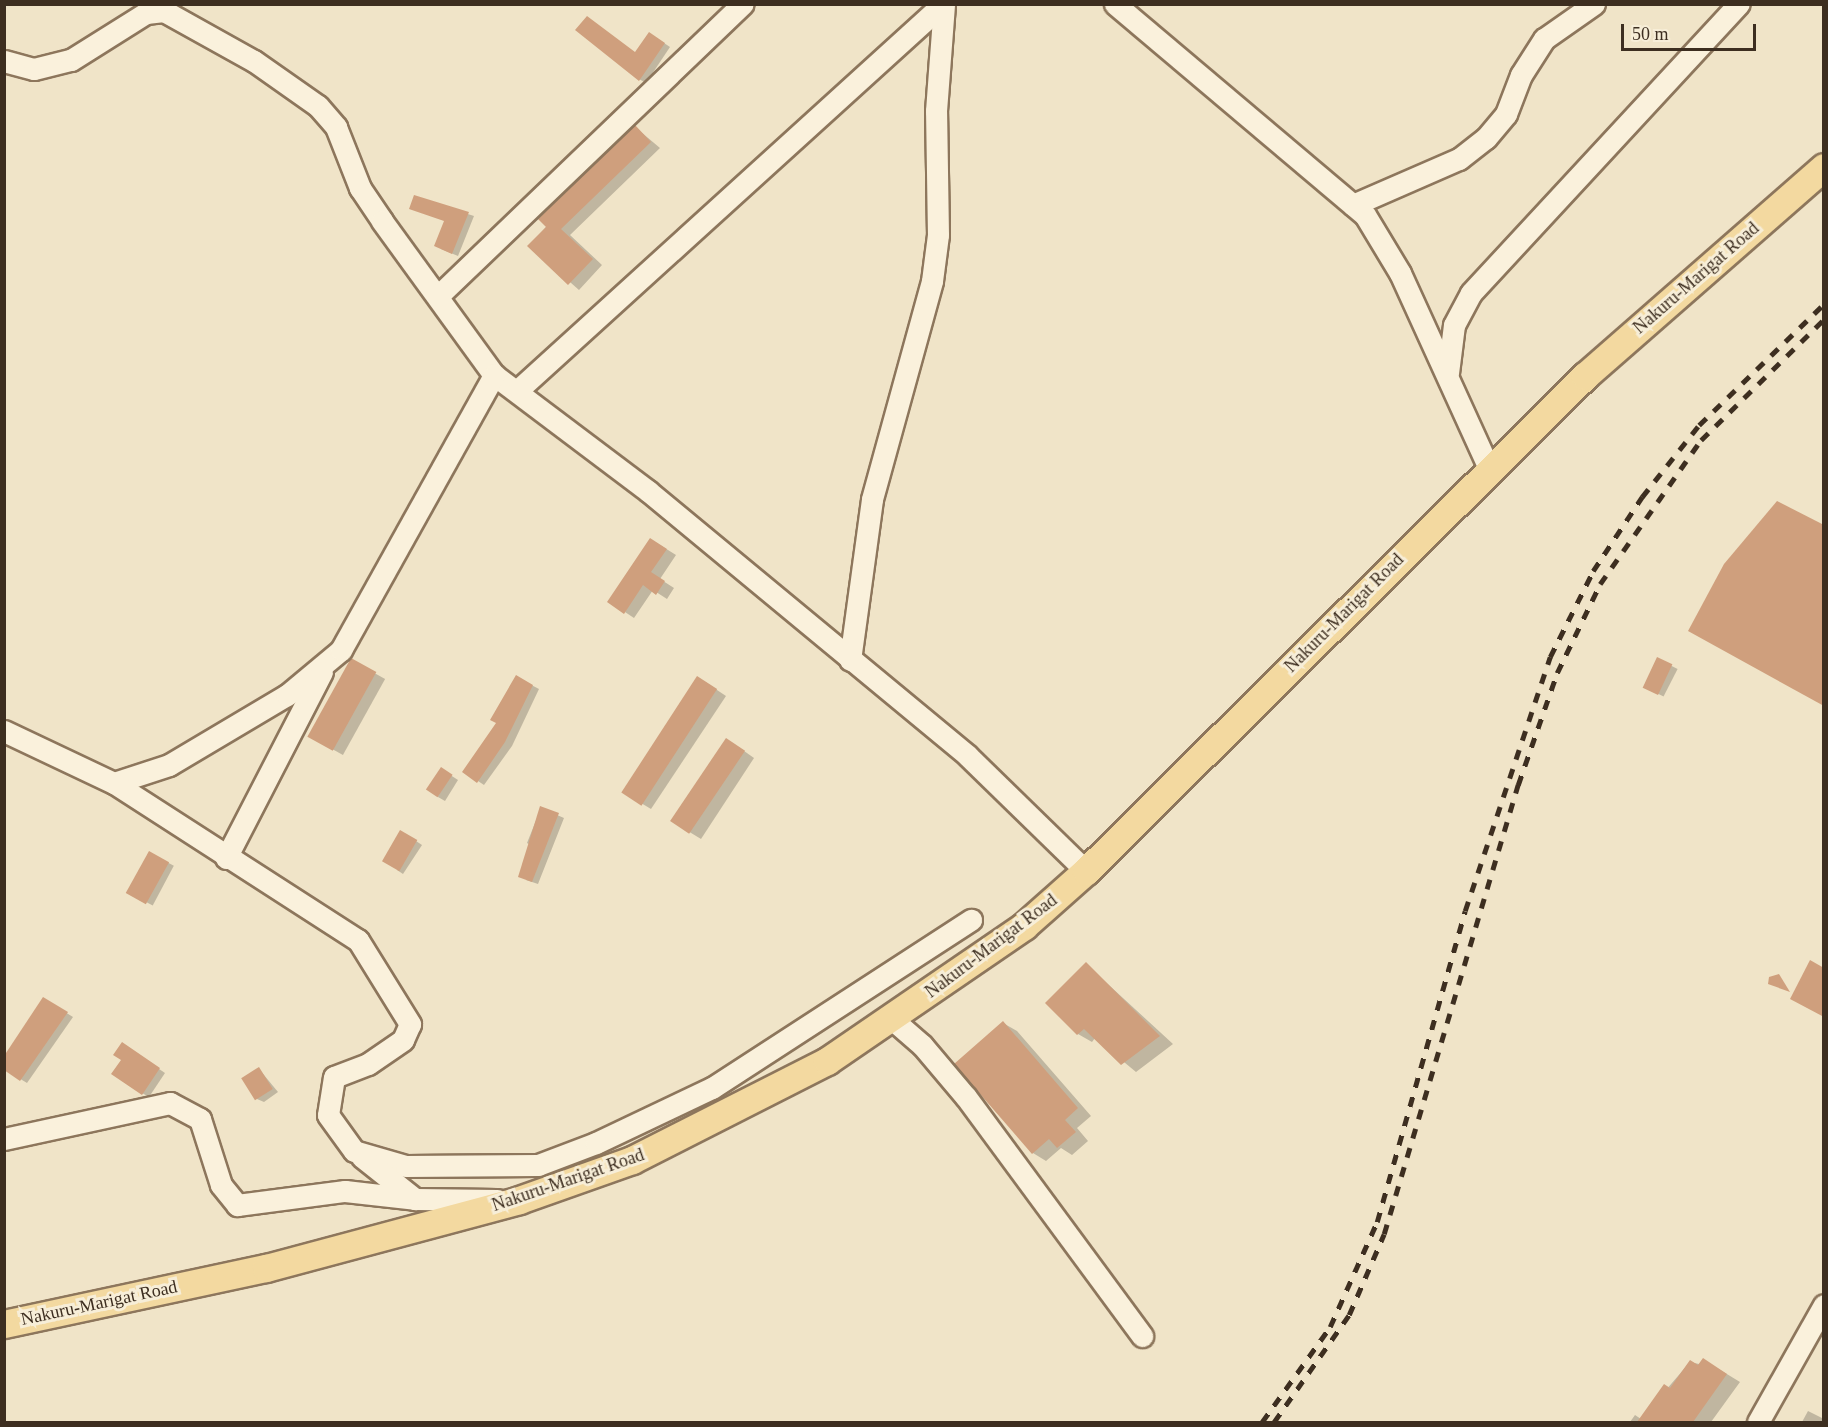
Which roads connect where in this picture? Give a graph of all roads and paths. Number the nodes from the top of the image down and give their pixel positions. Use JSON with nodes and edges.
{"nodes":[{"id":1,"x":743,"y":4,"type":"edge"},
{"id":2,"x":944,"y":4,"type":"edge"},
{"id":3,"x":1115,"y":4,"type":"edge"},
{"id":4,"x":1594,"y":4,"type":"edge"},
{"id":5,"x":1740,"y":4,"type":"edge"},
{"id":6,"x":4,"y":62,"type":"edge"},
{"id":7,"x":1824,"y":167,"type":"edge"},
{"id":8,"x":1353,"y":205,"type":"junction"},
{"id":9,"x":438,"y":297,"type":"junction"},
{"id":10,"x":494,"y":375,"type":"junction"},
{"id":11,"x":1448,"y":377,"type":"junction"},
{"id":12,"x":519,"y":389,"type":"junction"},
{"id":13,"x":1489,"y":468,"type":"junction"},
{"id":14,"x":850,"y":660,"type":"junction"},
{"id":15,"x":325,"y":667,"type":"junction"},
{"id":16,"x":4,"y":731,"type":"edge"},
{"id":17,"x":114,"y":783,"type":"junction"},
{"id":18,"x":226,"y":858,"type":"junction"},
{"id":19,"x":1086,"y":871,"type":"junction"},
{"id":20,"x":970,"y":920,"type":"dead end"},
{"id":21,"x":892,"y":1019,"type":"junction"},
{"id":22,"x":4,"y":1139,"type":"edge"},
{"id":23,"x":354,"y":1151,"type":"junction"},
{"id":24,"x":415,"y":1199,"type":"junction"},
{"id":25,"x":519,"y":1200,"type":"junction"},
{"id":26,"x":1824,"y":1305,"type":"edge"},
{"id":27,"x":4,"y":1324,"type":"edge"},
{"id":28,"x":1143,"y":1336,"type":"dead end"},
{"id":29,"x":1758,"y":1422,"type":"edge"}],
"edges":[{"from":1,"to":9,"type":"street"},
{"from":2,"to":12,"type":"street"},
{"from":2,"to":14,"type":"street"},
{"from":3,"to":8,"type":"street"},
{"from":4,"to":8,"type":"street"},
{"from":5,"to":11,"type":"street"},
{"from":6,"to":9,"type":"street"},
{"from":7,"to":13,"type":"main road","name":"Nakuru-Marigat Road"},
{"from":8,"to":11,"type":"street"},
{"from":9,"to":10,"type":"street"},
{"from":10,"to":12,"type":"street"},
{"from":10,"to":15,"type":"street"},
{"from":11,"to":13,"type":"street"},
{"from":12,"to":14,"type":"street"},
{"from":13,"to":19,"type":"main road","name":"Nakuru-Marigat Road"},
{"from":14,"to":19,"type":"street"},
{"from":15,"to":17,"type":"street"},
{"from":15,"to":18,"type":"street"},
{"from":16,"to":17,"type":"street"},
{"from":17,"to":18,"type":"street"},
{"from":18,"to":23,"type":"street"},
{"from":19,"to":21,"type":"main road","name":"Nakuru-Marigat Road"},
{"from":20,"to":23,"type":"street"},
{"from":21,"to":25,"type":"main road","name":"Nakuru-Marigat Road"},
{"from":21,"to":28,"type":"street"},
{"from":22,"to":24,"type":"street"},
{"from":23,"to":24,"type":"street"},
{"from":24,"to":25,"type":"street"},
{"from":25,"to":27,"type":"main road","name":"Nakuru-Marigat Road"},
{"from":26,"to":29,"type":"street"}]}
